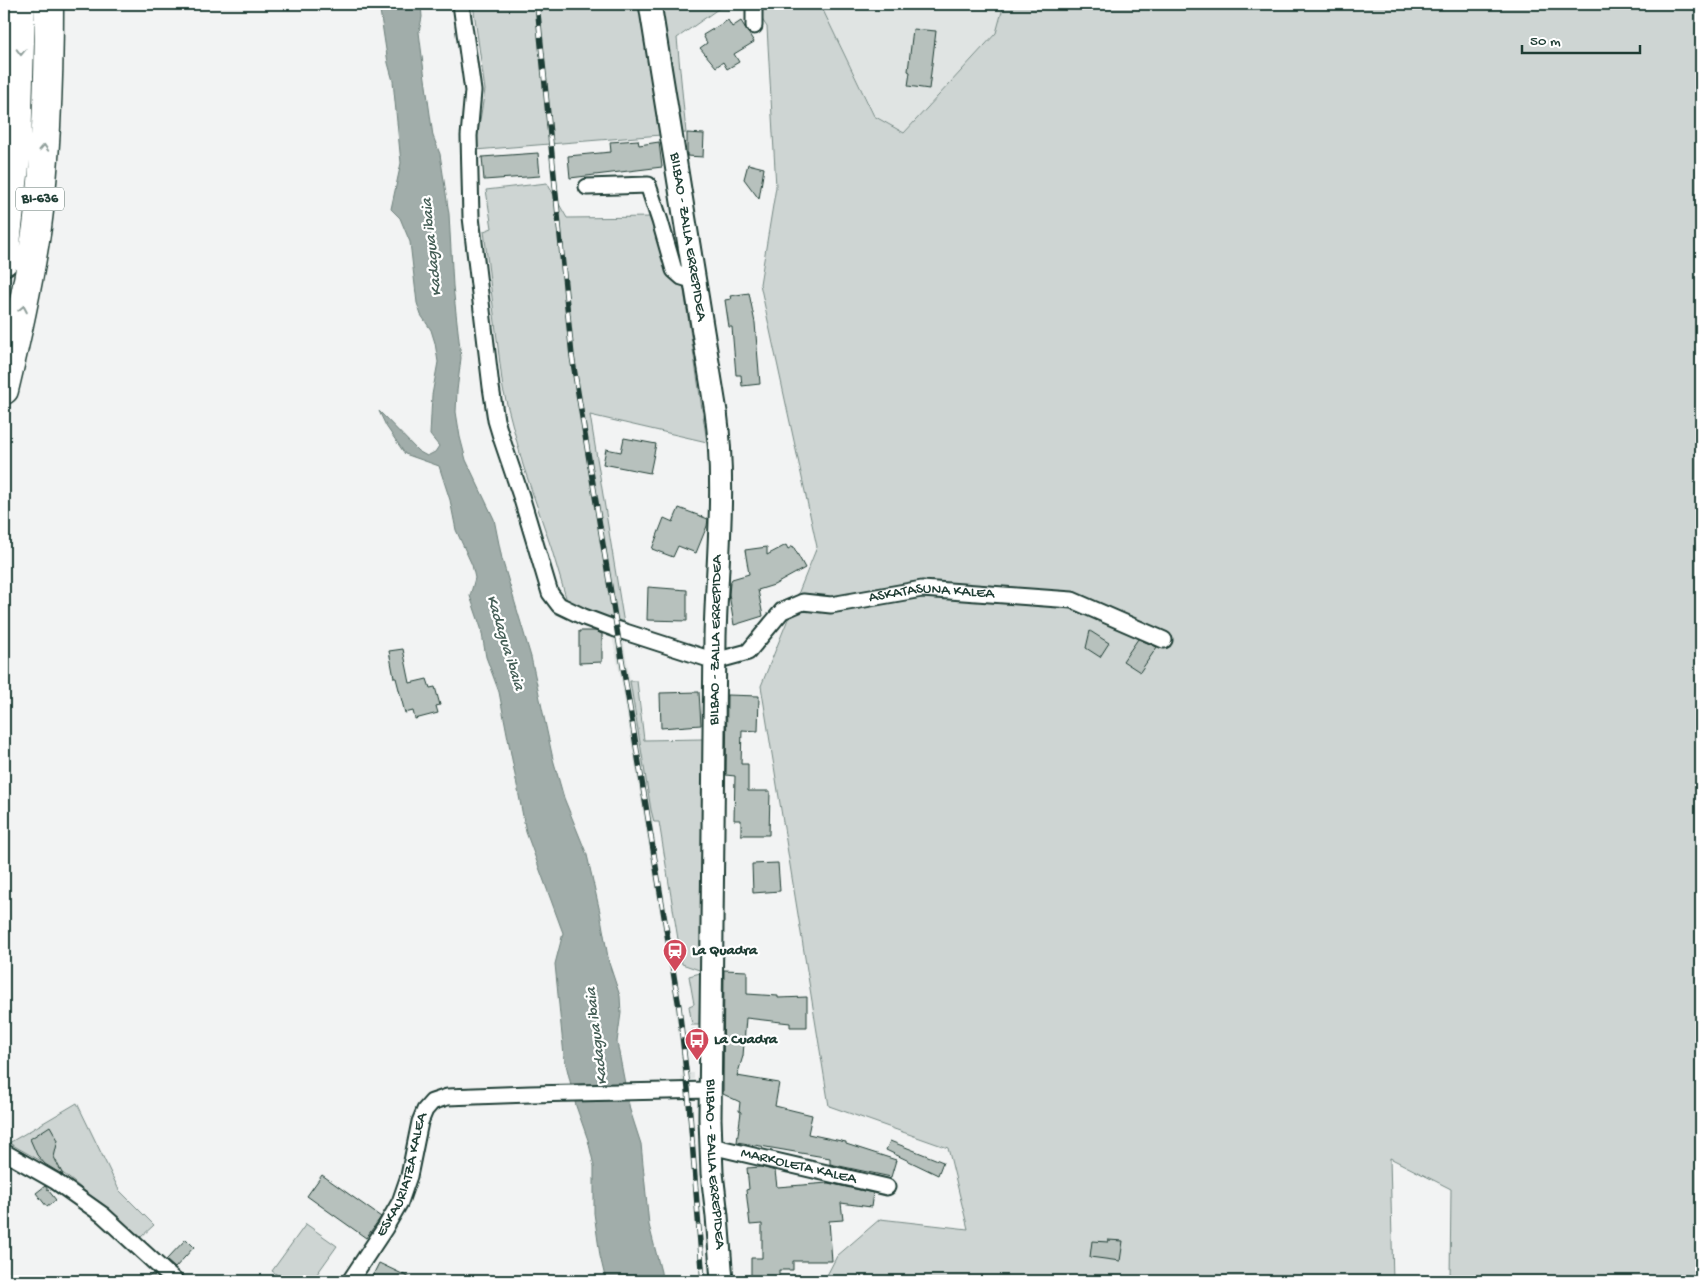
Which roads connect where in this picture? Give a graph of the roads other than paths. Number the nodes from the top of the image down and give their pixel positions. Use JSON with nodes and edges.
{"nodes":[{"id":1,"x":21,"y":4,"type":"edge"},
{"id":2,"x":49,"y":4,"type":"edge"},
{"id":3,"x":461,"y":4,"type":"edge"},
{"id":4,"x":650,"y":4,"type":"edge"},
{"id":5,"x":754,"y":4,"type":"edge"},
{"id":6,"x":754,"y":26,"type":"dead end"},
{"id":7,"x":587,"y":187,"type":"dead end"},
{"id":8,"x":4,"y":261,"type":"edge"},
{"id":9,"x":695,"y":281,"type":"junction"},
{"id":10,"x":4,"y":390,"type":"edge"},
{"id":11,"x":1164,"y":640,"type":"dead end"},
{"id":12,"x":715,"y":661,"type":"junction"},
{"id":13,"x":710,"y":1090,"type":"junction"},
{"id":14,"x":711,"y":1146,"type":"junction"},
{"id":15,"x":4,"y":1152,"type":"edge"},
{"id":16,"x":887,"y":1187,"type":"dead end"},
{"id":17,"x":175,"y":1281,"type":"edge"},
{"id":18,"x":350,"y":1281,"type":"edge"},
{"id":19,"x":722,"y":1281,"type":"edge"}],
"edges":[{"from":1,"to":8,"type":"highway","number":"BI-636","one_way":true},
{"from":10,"to":2,"type":"highway","number":"BI-636","one_way":true},
{"from":3,"to":12,"type":"street"},
{"from":4,"to":9,"type":"street","name":"BILBAO - ZALLA ERREPIDEA"},
{"from":5,"to":6,"type":"street"},
{"from":7,"to":9,"type":"street"},
{"from":9,"to":12,"type":"street","name":"BILBAO - ZALLA ERREPIDEA"},
{"from":11,"to":12,"type":"street","name":"ASKATASUNA KALEA"},
{"from":12,"to":13,"type":"street","name":"BILBAO - ZALLA ERREPIDEA"},
{"from":13,"to":14,"type":"street","name":"BILBAO - ZALLA ERREPIDEA"},
{"from":13,"to":18,"type":"street","name":"ESKAURIATZA KALEA"},
{"from":14,"to":16,"type":"street","name":"MARKOLETA KALEA"},
{"from":14,"to":19,"type":"street","name":"BILBAO - ZALLA ERREPIDEA"},
{"from":15,"to":17,"type":"street"}]}
